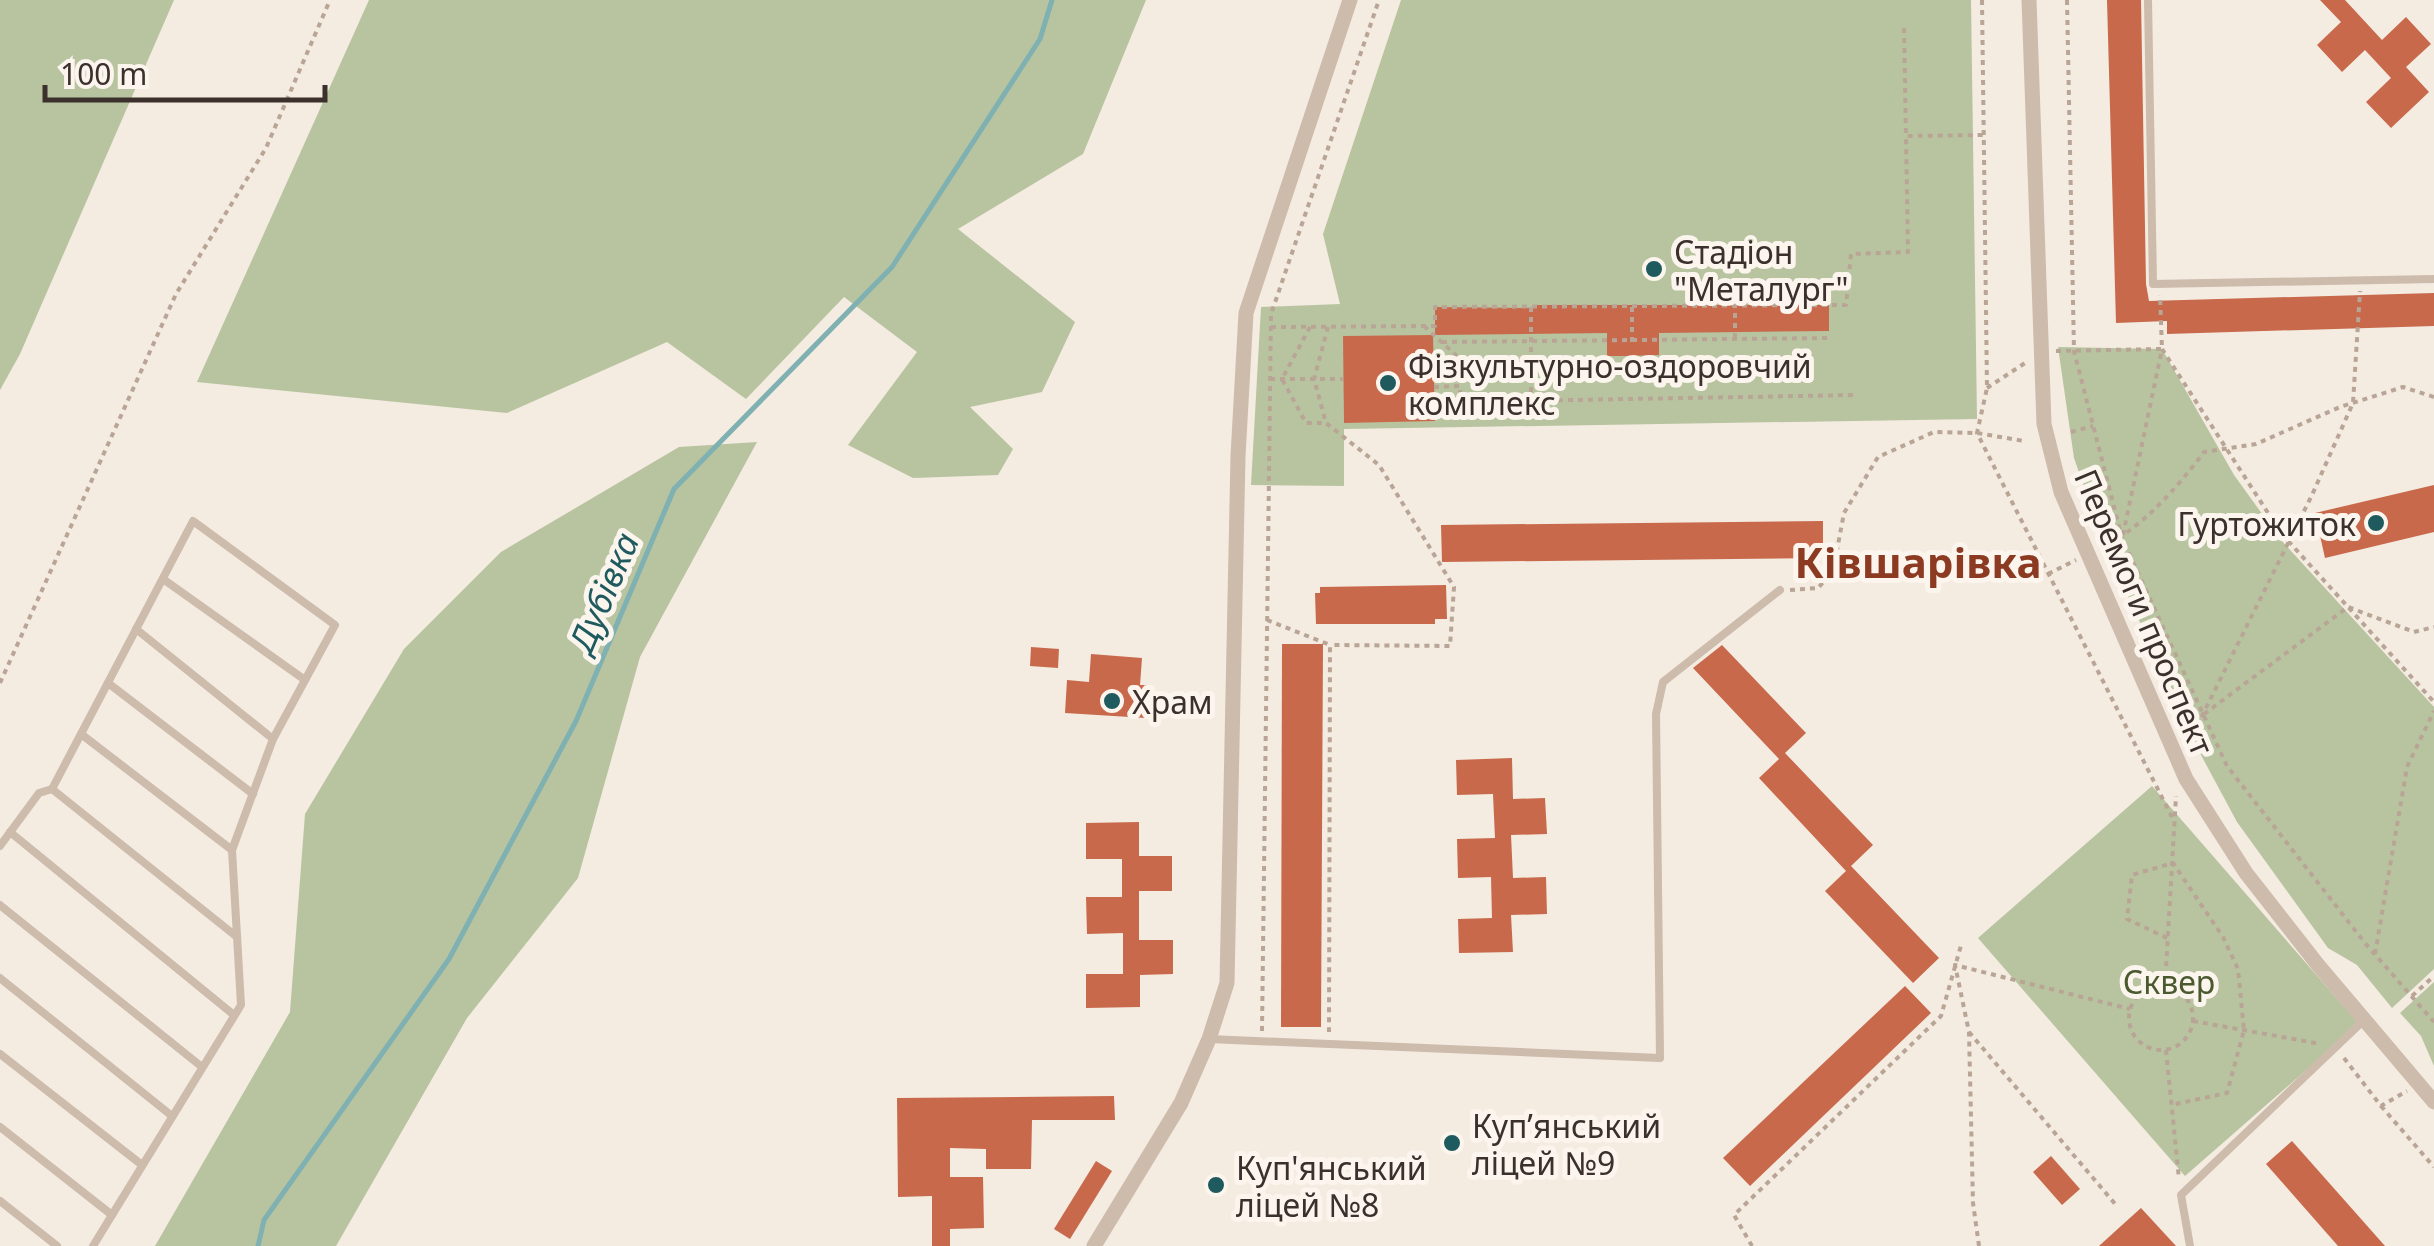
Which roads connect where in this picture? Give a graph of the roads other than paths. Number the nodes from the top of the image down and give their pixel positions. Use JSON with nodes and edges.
{"nodes":[{"id":1,"x":1350,"y":0,"type":"edge"},
{"id":2,"x":2029,"y":0,"type":"edge"},
{"id":3,"x":2148,"y":0,"type":"edge"},
{"id":4,"x":2434,"y":279,"type":"edge"},
{"id":5,"x":163,"y":579,"type":"junction"},
{"id":6,"x":1780,"y":590,"type":"road end"},
{"id":7,"x":136,"y":629,"type":"junction"},
{"id":8,"x":305,"y":680,"type":"junction"},
{"id":9,"x":108,"y":683,"type":"junction"},
{"id":10,"x":81,"y":734,"type":"junction"},
{"id":11,"x":273,"y":739,"type":"junction"},
{"id":12,"x":52,"y":789,"type":"junction"},
{"id":13,"x":252,"y":794,"type":"junction"},
{"id":14,"x":10,"y":832,"type":"junction"},
{"id":15,"x":0,"y":846,"type":"edge"},
{"id":16,"x":232,"y":850,"type":"junction"},
{"id":17,"x":0,"y":905,"type":"edge"},
{"id":18,"x":237,"y":936,"type":"junction"},
{"id":19,"x":0,"y":978,"type":"edge"},
{"id":20,"x":234,"y":1015,"type":"junction"},
{"id":21,"x":2364,"y":1020,"type":"junction"},
{"id":22,"x":1209,"y":1038,"type":"junction"},
{"id":23,"x":0,"y":1054,"type":"edge"},
{"id":24,"x":202,"y":1067,"type":"junction"},
{"id":25,"x":2434,"y":1102,"type":"edge"},
{"id":26,"x":172,"y":1116,"type":"junction"},
{"id":27,"x":0,"y":1127,"type":"edge"},
{"id":28,"x":142,"y":1166,"type":"junction"},
{"id":29,"x":0,"y":1201,"type":"edge"},
{"id":30,"x":112,"y":1216,"type":"junction"},
{"id":31,"x":57,"y":1246,"type":"edge"},
{"id":32,"x":93,"y":1246,"type":"edge"},
{"id":33,"x":1094,"y":1246,"type":"edge"},
{"id":34,"x":2190,"y":1246,"type":"edge"}],
"edges":[{"from":1,"to":22,"type":"street"},
{"from":2,"to":21,"type":"street","name":"Перемоги проспект"},
{"from":3,"to":4,"type":"lane"},
{"from":5,"to":7,"type":"lane"},
{"from":5,"to":8,"type":"lane"},
{"from":5,"to":8,"type":"lane"},
{"from":6,"to":22,"type":"lane"},
{"from":7,"to":9,"type":"lane"},
{"from":7,"to":11,"type":"lane"},
{"from":8,"to":11,"type":"lane"},
{"from":9,"to":10,"type":"lane"},
{"from":9,"to":13,"type":"lane"},
{"from":10,"to":12,"type":"lane"},
{"from":10,"to":16,"type":"lane"},
{"from":11,"to":13,"type":"lane"},
{"from":12,"to":14,"type":"lane"},
{"from":12,"to":18,"type":"lane"},
{"from":13,"to":16,"type":"lane"},
{"from":14,"to":15,"type":"lane"},
{"from":14,"to":20,"type":"lane"},
{"from":16,"to":18,"type":"lane"},
{"from":17,"to":24,"type":"lane"},
{"from":18,"to":20,"type":"lane"},
{"from":19,"to":26,"type":"lane"},
{"from":20,"to":24,"type":"lane"},
{"from":21,"to":25,"type":"street","name":"Перемоги проспект"},
{"from":21,"to":34,"type":"lane"},
{"from":22,"to":33,"type":"street"},
{"from":23,"to":28,"type":"lane"},
{"from":24,"to":26,"type":"lane"},
{"from":26,"to":28,"type":"lane"},
{"from":27,"to":30,"type":"lane"},
{"from":28,"to":30,"type":"lane"},
{"from":29,"to":31,"type":"lane"},
{"from":30,"to":32,"type":"lane"}]}
